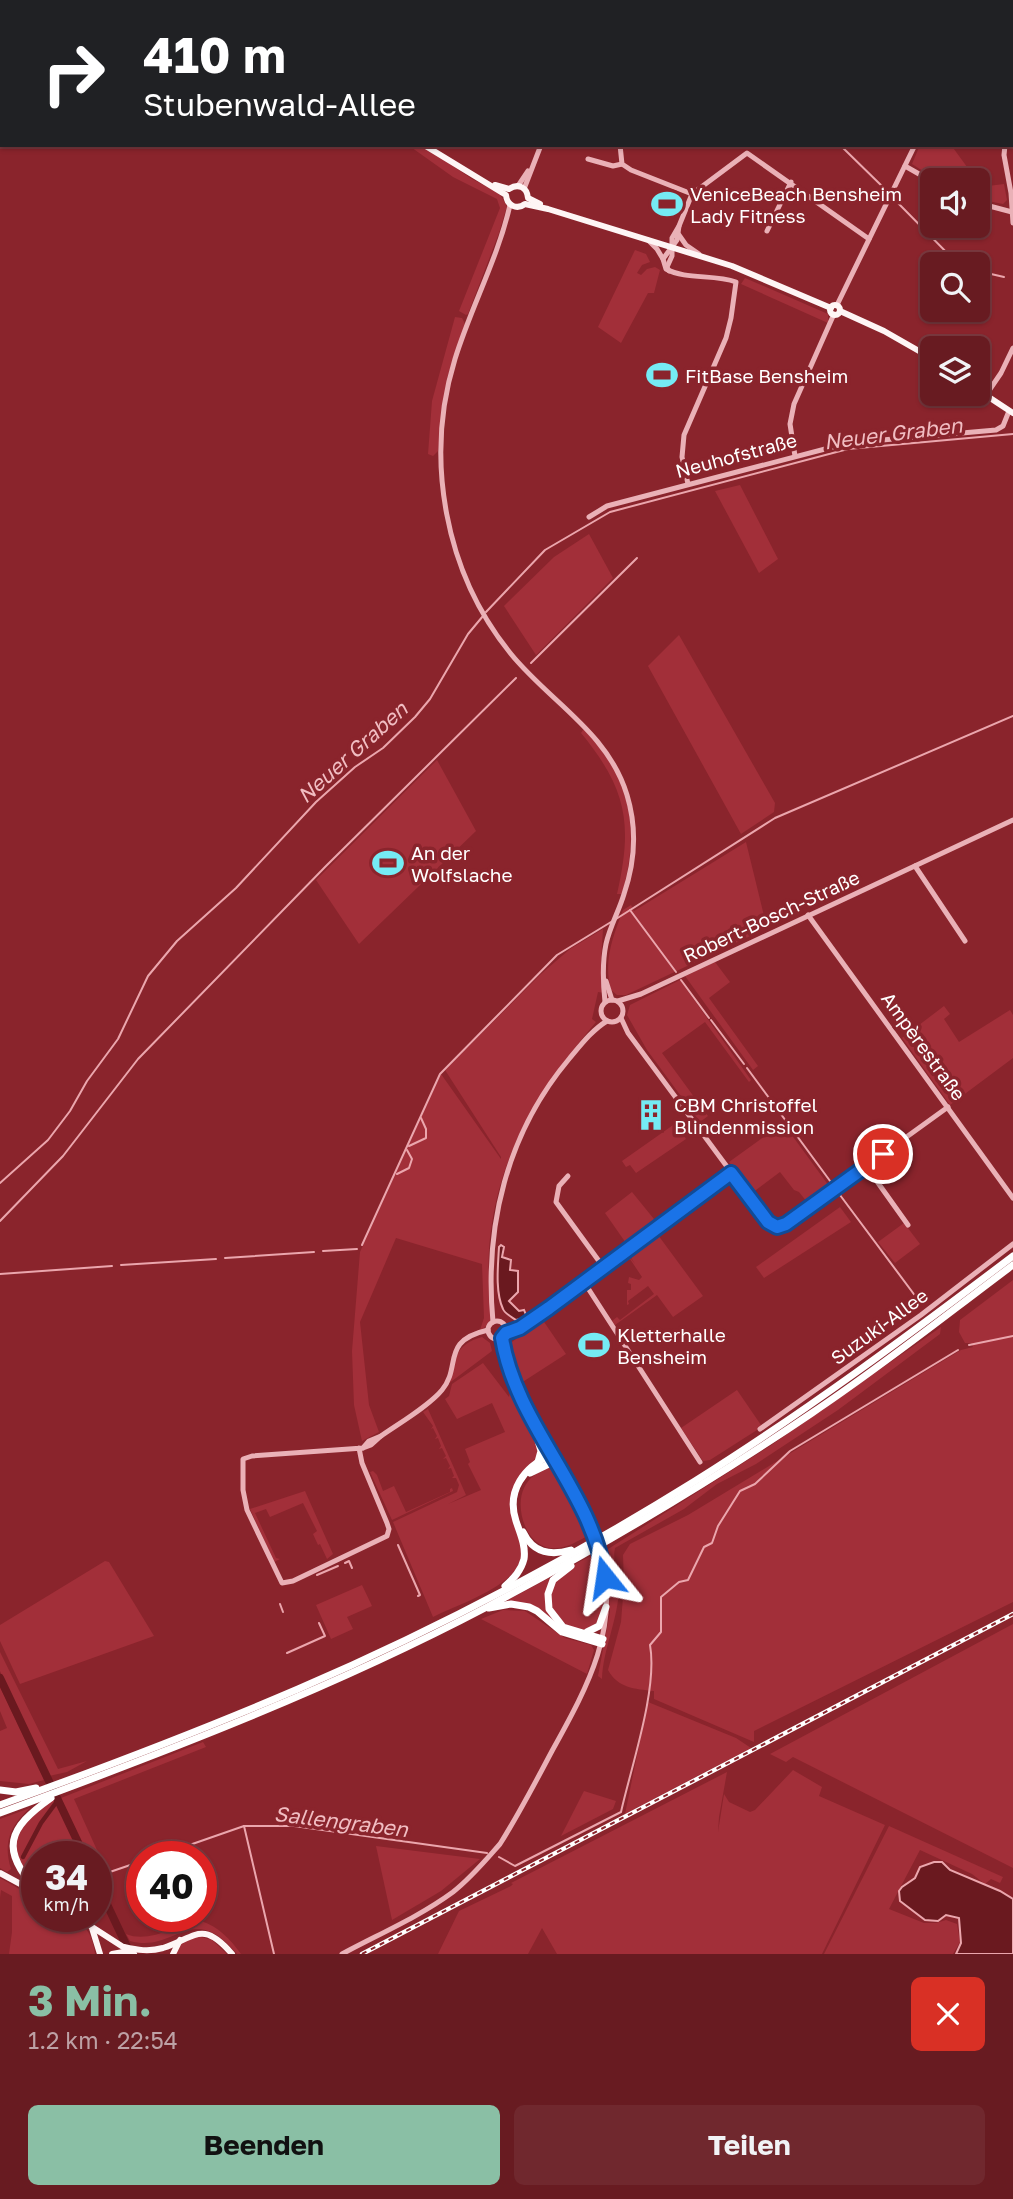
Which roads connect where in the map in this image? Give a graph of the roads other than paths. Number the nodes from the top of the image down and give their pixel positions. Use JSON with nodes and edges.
{"nodes":[{"id":1,"x":427,"y":147,"type":"edge"},
{"id":2,"x":540,"y":147,"type":"edge"},
{"id":3,"x":620,"y":147,"type":"edge"},
{"id":4,"x":743,"y":147,"type":"edge"},
{"id":5,"x":1005,"y":147,"type":"edge"},
{"id":6,"x":913,"y":148,"type":"edge"},
{"id":7,"x":747,"y":153,"type":"junction"},
{"id":8,"x":588,"y":159,"type":"dead end"},
{"id":9,"x":622,"y":164,"type":"junction"},
{"id":10,"x":905,"y":166,"type":"junction"},
{"id":11,"x":920,"y":175,"type":"edge"},
{"id":12,"x":791,"y":182,"type":"junction"},
{"id":13,"x":521,"y":187,"type":"junction"},
{"id":14,"x":508,"y":192,"type":"junction"},
{"id":15,"x":692,"y":194,"type":"junction"},
{"id":16,"x":526,"y":201,"type":"junction"},
{"id":17,"x":513,"y":206,"type":"junction"},
{"id":18,"x":990,"y":206,"type":"edge"},
{"id":19,"x":1012,"y":212,"type":"edge"},
{"id":20,"x":1013,"y":223,"type":"edge"},
{"id":21,"x":680,"y":226,"type":"junction"},
{"id":22,"x":767,"y":231,"type":"dead end"},
{"id":23,"x":679,"y":235,"type":"junction"},
{"id":24,"x":869,"y":239,"type":"junction"},
{"id":25,"x":648,"y":240,"type":"junction"},
{"id":26,"x":672,"y":247,"type":"junction"},
{"id":27,"x":699,"y":254,"type":"junction"},
{"id":28,"x":663,"y":259,"type":"junction"},
{"id":29,"x":669,"y":271,"type":"junction"},
{"id":30,"x":835,"y":310,"type":"junction"},
{"id":31,"x":1013,"y":348,"type":"edge"},
{"id":32,"x":920,"y":352,"type":"edge"},
{"id":33,"x":990,"y":389,"type":"edge"},
{"id":34,"x":990,"y":398,"type":"edge"},
{"id":35,"x":1011,"y":412,"type":"edge"},
{"id":36,"x":795,"y":456,"type":"junction"},
{"id":37,"x":688,"y":484,"type":"junction"},
{"id":38,"x":589,"y":517,"type":"dead end"},
{"id":39,"x":1013,"y":820,"type":"edge"},
{"id":40,"x":915,"y":866,"type":"junction"},
{"id":41,"x":808,"y":915,"type":"junction"},
{"id":42,"x":964,"y":941,"type":"dead end"},
{"id":43,"x":641,"y":994,"type":"junction"},
{"id":44,"x":612,"y":1001,"type":"junction"},
{"id":45,"x":623,"y":1008,"type":"junction"},
{"id":46,"x":601,"y":1015,"type":"junction"},
{"id":47,"x":618,"y":1020,"type":"junction"},
{"id":48,"x":607,"y":1021,"type":"junction"},
{"id":49,"x":590,"y":1035,"type":"junction"},
{"id":50,"x":948,"y":1107,"type":"junction"},
{"id":51,"x":866,"y":1166,"type":"junction"},
{"id":52,"x":731,"y":1173,"type":"junction"},
{"id":53,"x":568,"y":1176,"type":"dead end"},
{"id":54,"x":1013,"y":1198,"type":"edge"},
{"id":55,"x":908,"y":1224,"type":"dead end"},
{"id":56,"x":1013,"y":1244,"type":"edge"},
{"id":57,"x":1013,"y":1256,"type":"edge"},
{"id":58,"x":1013,"y":1265,"type":"edge"},
{"id":59,"x":604,"y":1268,"type":"junction"},
{"id":60,"x":584,"y":1282,"type":"junction"},
{"id":61,"x":496,"y":1321,"type":"junction"},
{"id":62,"x":489,"y":1332,"type":"junction"},
{"id":63,"x":503,"y":1334,"type":"junction"},
{"id":64,"x":760,"y":1429,"type":"dead end"},
{"id":65,"x":537,"y":1437,"type":"junction"},
{"id":66,"x":361,"y":1448,"type":"junction"},
{"id":67,"x":553,"y":1458,"type":"junction"},
{"id":68,"x":538,"y":1462,"type":"junction"},
{"id":69,"x":700,"y":1462,"type":"dead end"},
{"id":70,"x":581,"y":1552,"type":"junction"},
{"id":71,"x":491,"y":1597,"type":"junction"},
{"id":72,"x":606,"y":1607,"type":"junction"},
{"id":73,"x":485,"y":1608,"type":"junction"},
{"id":74,"x":581,"y":1633,"type":"junction"},
{"id":75,"x":603,"y":1641,"type":"junction"},
{"id":76,"x":0,"y":1790,"type":"edge"},
{"id":77,"x":51,"y":1790,"type":"junction"},
{"id":78,"x":0,"y":1805,"type":"edge"},
{"id":79,"x":0,"y":1813,"type":"edge"},
{"id":80,"x":0,"y":1873,"type":"edge"},
{"id":81,"x":21,"y":1875,"type":"edge"},
{"id":82,"x":21,"y":1884,"type":"edge"},
{"id":83,"x":93,"y":1932,"type":"edge"},
{"id":84,"x":101,"y":1932,"type":"edge"},
{"id":85,"x":180,"y":1940,"type":"junction"},
{"id":86,"x":129,"y":1951,"type":"edge"},
{"id":87,"x":100,"y":1954,"type":"edge"},
{"id":88,"x":112,"y":1954,"type":"edge"},
{"id":89,"x":173,"y":1954,"type":"edge"},
{"id":90,"x":232,"y":1954,"type":"edge"},
{"id":91,"x":342,"y":1954,"type":"edge"}],
"edges":[{"from":1,"to":14,"type":"main road"},
{"from":2,"to":13,"type":"street"},
{"from":3,"to":9,"type":"street"},
{"from":4,"to":7,"type":"street"},
{"from":5,"to":19,"type":"street"},
{"from":6,"to":10,"type":"street"},
{"from":7,"to":12,"type":"street"},
{"from":7,"to":15,"type":"street"},
{"from":8,"to":9,"type":"street"},
{"from":9,"to":15,"type":"street"},
{"from":10,"to":11,"type":"street"},
{"from":10,"to":24,"type":"street"},
{"from":12,"to":22,"type":"street"},
{"from":12,"to":24,"type":"street"},
{"from":13,"to":14,"type":"main road"},
{"from":13,"to":16,"type":"main road"},
{"from":14,"to":17,"type":"main road"},
{"from":15,"to":21,"type":"street"},
{"from":16,"to":17,"type":"main road"},
{"from":16,"to":25,"type":"main road"},
{"from":17,"to":44,"type":"street"},
{"from":18,"to":19,"type":"street"},
{"from":19,"to":20,"type":"street"},
{"from":21,"to":23,"type":"street"},
{"from":21,"to":26,"type":"street"},
{"from":23,"to":26,"type":"street"},
{"from":23,"to":27,"type":"street"},
{"from":24,"to":30,"type":"street"},
{"from":25,"to":26,"type":"main road"},
{"from":25,"to":28,"type":"street"},
{"from":26,"to":27,"type":"main road"},
{"from":26,"to":28,"type":"street"},
{"from":26,"to":29,"type":"street"},
{"from":27,"to":30,"type":"main road"},
{"from":28,"to":29,"type":"street"},
{"from":29,"to":37,"type":"street"},
{"from":30,"to":32,"type":"main road"},
{"from":30,"to":36,"type":"street"},
{"from":31,"to":33,"type":"street"},
{"from":34,"to":35,"type":"main road"},
{"from":35,"to":36,"type":"street","name":"Neuhofstraße"},
{"from":36,"to":37,"type":"street","name":"Neuhofstraße"},
{"from":37,"to":38,"type":"street","name":"Neuhofstraße"},
{"from":39,"to":40,"type":"street","name":"Robert-Bosch-Straße"},
{"from":40,"to":41,"type":"street","name":"Robert-Bosch-Straße"},
{"from":40,"to":42,"type":"street"},
{"from":41,"to":43,"type":"street","name":"Robert-Bosch-Straße"},
{"from":41,"to":50,"type":"street","name":"Ampèrestraße"},
{"from":43,"to":44,"type":"street","name":"Robert-Bosch-Straße"},
{"from":43,"to":45,"type":"street","name":"Robert-Bosch-Straße"},
{"from":44,"to":45,"type":"street"},
{"from":44,"to":46,"type":"street"},
{"from":45,"to":47,"type":"street"},
{"from":46,"to":48,"type":"street"},
{"from":46,"to":49,"type":"street"},
{"from":47,"to":48,"type":"street"},
{"from":47,"to":52,"type":"street"},
{"from":48,"to":49,"type":"street"},
{"from":49,"to":61,"type":"street"},
{"from":50,"to":51,"type":"street"},
{"from":50,"to":54,"type":"street","name":"Ampèrestraße"},
{"from":51,"to":52,"type":"street"},
{"from":51,"to":55,"type":"street"},
{"from":52,"to":59,"type":"street"},
{"from":53,"to":59,"type":"street"},
{"from":56,"to":64,"type":"street","name":"Suzuki-Allee"},
{"from":57,"to":70,"type":"highway"},
{"from":58,"to":70,"type":"highway"},
{"from":59,"to":60,"type":"street"},
{"from":60,"to":63,"type":"street"},
{"from":60,"to":69,"type":"street"},
{"from":61,"to":62,"type":"street"},
{"from":61,"to":63,"type":"street"},
{"from":62,"to":63,"type":"street"},
{"from":62,"to":66,"type":"street"},
{"from":63,"to":65,"type":"street"},
{"from":63,"to":67,"type":"street"},
{"from":65,"to":67,"type":"street"},
{"from":65,"to":68,"type":"highway"},
{"from":66,"to":66,"type":"street"},
{"from":67,"to":68,"type":"highway"},
{"from":67,"to":70,"type":"highway"},
{"from":67,"to":72,"type":"street","bridge":true},
{"from":68,"to":71,"type":"highway"},
{"from":70,"to":71,"type":"highway"},
{"from":70,"to":73,"type":"highway"},
{"from":70,"to":74,"type":"highway"},
{"from":71,"to":77,"type":"highway"},
{"from":72,"to":74,"type":"highway"},
{"from":72,"to":75,"type":"street"},
{"from":73,"to":75,"type":"highway"},
{"from":73,"to":77,"type":"highway"},
{"from":74,"to":75,"type":"highway"},
{"from":75,"to":91,"type":"street"},
{"from":76,"to":77,"type":"highway"},
{"from":77,"to":78,"type":"highway"},
{"from":77,"to":79,"type":"highway"},
{"from":77,"to":81,"type":"highway"},
{"from":80,"to":82,"type":"main road"},
{"from":83,"to":87,"type":"main road"},
{"from":84,"to":86,"type":"main road"},
{"from":85,"to":86,"type":"main road"},
{"from":85,"to":89,"type":"main road"},
{"from":85,"to":90,"type":"main road"},
{"from":86,"to":88,"type":"main road"}]}
